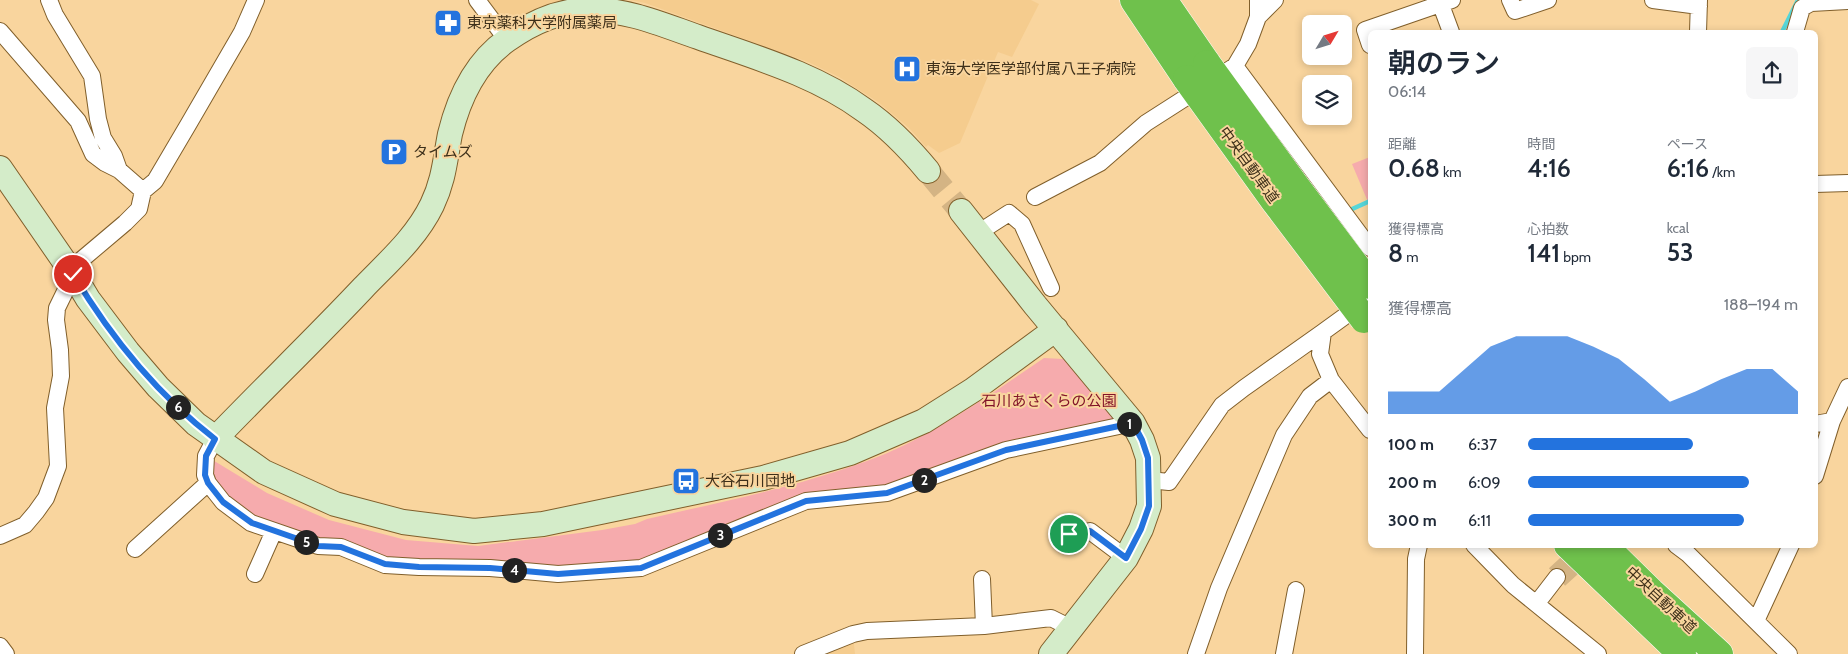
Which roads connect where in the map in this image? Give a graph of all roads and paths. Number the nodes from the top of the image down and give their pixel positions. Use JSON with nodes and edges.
{"nodes":[{"id":1,"x":49,"y":0,"type":"edge"},
{"id":2,"x":256,"y":0,"type":"edge"},
{"id":3,"x":477,"y":0,"type":"edge"},
{"id":4,"x":1130,"y":0,"type":"edge"},
{"id":5,"x":1134,"y":0,"type":"edge"},
{"id":6,"x":1163,"y":0,"type":"edge"},
{"id":7,"x":1258,"y":0,"type":"edge"},
{"id":8,"x":1275,"y":0,"type":"edge"},
{"id":9,"x":1510,"y":0,"type":"edge"},
{"id":10,"x":1548,"y":0,"type":"edge"},
{"id":11,"x":1653,"y":0,"type":"edge"},
{"id":12,"x":1848,"y":1,"type":"edge"},
{"id":13,"x":1447,"y":2,"type":"edge"},
{"id":14,"x":1699,"y":3,"type":"edge"},
{"id":15,"x":1258,"y":17,"type":"junction"},
{"id":16,"x":1150,"y":25,"type":"junction"},
{"id":17,"x":1451,"y":30,"type":"edge"},
{"id":18,"x":1698,"y":30,"type":"edge"},
{"id":19,"x":1796,"y":30,"type":"edge"},
{"id":20,"x":0,"y":31,"type":"edge"},
{"id":21,"x":1368,"y":39,"type":"edge"},
{"id":22,"x":507,"y":40,"type":"junction"},
{"id":23,"x":1235,"y":66,"type":"junction"},
{"id":24,"x":1197,"y":72,"type":"junction"},
{"id":25,"x":0,"y":168,"type":"edge"},
{"id":26,"x":119,"y":170,"type":"junction"},
{"id":27,"x":928,"y":171,"type":"tunnel mouth"},
{"id":28,"x":1848,"y":183,"type":"edge"},
{"id":29,"x":1818,"y":184,"type":"edge"},
{"id":30,"x":143,"y":191,"type":"junction"},
{"id":31,"x":1035,"y":197,"type":"dead end"},
{"id":32,"x":961,"y":211,"type":"tunnel mouth"},
{"id":33,"x":978,"y":233,"type":"junction"},
{"id":34,"x":1368,"y":245,"type":"edge"},
{"id":35,"x":73,"y":274,"type":"junction"},
{"id":36,"x":1368,"y":282,"type":"edge"},
{"id":37,"x":1051,"y":288,"type":"dead end"},
{"id":38,"x":1368,"y":314,"type":"edge"},
{"id":39,"x":1056,"y":329,"type":"junction"},
{"id":40,"x":1323,"y":332,"type":"junction"},
{"id":41,"x":1331,"y":380,"type":"junction"},
{"id":42,"x":1848,"y":388,"type":"edge"},
{"id":43,"x":1832,"y":421,"type":"junction"},
{"id":44,"x":1133,"y":423,"type":"junction"},
{"id":45,"x":1818,"y":423,"type":"edge"},
{"id":46,"x":1368,"y":427,"type":"edge"},
{"id":47,"x":215,"y":439,"type":"junction"},
{"id":48,"x":1818,"y":466,"type":"edge"},
{"id":49,"x":1149,"y":480,"type":"junction"},
{"id":50,"x":208,"y":483,"type":"junction"},
{"id":51,"x":274,"y":531,"type":"junction"},
{"id":52,"x":1069,"y":534,"type":"dead end"},
{"id":53,"x":0,"y":536,"type":"edge"},
{"id":54,"x":1418,"y":548,"type":"edge"},
{"id":55,"x":1477,"y":548,"type":"edge"},
{"id":56,"x":1571,"y":548,"type":"edge"},
{"id":57,"x":1606,"y":548,"type":"edge"},
{"id":58,"x":1685,"y":548,"type":"edge"},
{"id":59,"x":1790,"y":548,"type":"edge"},
{"id":60,"x":135,"y":549,"type":"dead end"},
{"id":61,"x":1126,"y":558,"type":"junction"},
{"id":62,"x":255,"y":574,"type":"dead end"},
{"id":63,"x":1557,"y":577,"type":"tunnel mouth"},
{"id":64,"x":982,"y":579,"type":"dead end"},
{"id":65,"x":1296,"y":590,"type":"dead end"},
{"id":66,"x":1537,"y":603,"type":"junction"},
{"id":67,"x":1756,"y":621,"type":"junction"},
{"id":68,"x":984,"y":626,"type":"junction"},
{"id":69,"x":1071,"y":628,"type":"junction"},
{"id":70,"x":0,"y":646,"type":"edge"},
{"id":71,"x":6,"y":654,"type":"edge"},
{"id":72,"x":803,"y":654,"type":"edge"},
{"id":73,"x":1051,"y":654,"type":"edge"},
{"id":74,"x":1196,"y":654,"type":"edge"},
{"id":75,"x":1284,"y":654,"type":"edge"},
{"id":76,"x":1415,"y":654,"type":"edge"},
{"id":77,"x":1598,"y":654,"type":"edge"},
{"id":78,"x":1682,"y":654,"type":"edge"},
{"id":79,"x":1719,"y":654,"type":"edge"},
{"id":80,"x":1789,"y":654,"type":"edge"}],
"edges":[{"from":1,"to":26,"type":"street"},
{"from":2,"to":30,"type":"street"},
{"from":3,"to":22,"type":"street"},
{"from":4,"to":16,"type":"highway"},
{"from":5,"to":16,"type":"highway","name":"中央自動車道"},
{"from":6,"to":24,"type":"highway","name":"中央自動車道"},
{"from":7,"to":15,"type":"street"},
{"from":8,"to":15,"type":"street"},
{"from":9,"to":10,"type":"street"},
{"from":11,"to":14,"type":"street"},
{"from":12,"to":19,"type":"street"},
{"from":13,"to":17,"type":"street"},
{"from":13,"to":21,"type":"street"},
{"from":14,"to":18,"type":"street"},
{"from":15,"to":23,"type":"street"},
{"from":16,"to":24,"type":"highway","name":"中央自動車道"},
{"from":20,"to":26,"type":"street"},
{"from":22,"to":27,"type":"street"},
{"from":22,"to":47,"type":"street"},
{"from":23,"to":31,"type":"street"},
{"from":23,"to":34,"type":"street"},
{"from":24,"to":36,"type":"highway","name":"中央自動車道","bridge":true},
{"from":24,"to":38,"type":"highway","name":"中央自動車道","bridge":true},
{"from":25,"to":35,"type":"street"},
{"from":26,"to":30,"type":"street"},
{"from":28,"to":29,"type":"street"},
{"from":30,"to":35,"type":"street"},
{"from":32,"to":33,"type":"street"},
{"from":33,"to":37,"type":"street"},
{"from":33,"to":39,"type":"street"},
{"from":35,"to":47,"type":"street"},
{"from":35,"to":53,"type":"street"},
{"from":38,"to":40,"type":"street"},
{"from":39,"to":44,"type":"street"},
{"from":39,"to":47,"type":"street"},
{"from":40,"to":41,"type":"street"},
{"from":40,"to":49,"type":"street"},
{"from":41,"to":46,"type":"street"},
{"from":41,"to":74,"type":"street"},
{"from":42,"to":43,"type":"street"},
{"from":43,"to":45,"type":"street"},
{"from":43,"to":48,"type":"street"},
{"from":44,"to":49,"type":"street"},
{"from":44,"to":51,"type":"street"},
{"from":47,"to":50,"type":"street"},
{"from":49,"to":61,"type":"street"},
{"from":50,"to":51,"type":"street"},
{"from":50,"to":60,"type":"street"},
{"from":51,"to":62,"type":"street"},
{"from":52,"to":61,"type":"street"},
{"from":54,"to":76,"type":"street"},
{"from":55,"to":66,"type":"street"},
{"from":56,"to":78,"type":"highway","name":"中央自動車道"},
{"from":57,"to":79,"type":"highway","name":"中央自動車道"},
{"from":58,"to":67,"type":"street"},
{"from":59,"to":67,"type":"street"},
{"from":61,"to":69,"type":"street"},
{"from":63,"to":66,"type":"street"},
{"from":64,"to":68,"type":"street"},
{"from":65,"to":75,"type":"street"},
{"from":66,"to":77,"type":"street"},
{"from":67,"to":80,"type":"street"},
{"from":68,"to":69,"type":"street"},
{"from":68,"to":72,"type":"street"},
{"from":69,"to":73,"type":"street"},
{"from":70,"to":71,"type":"street"}]}
